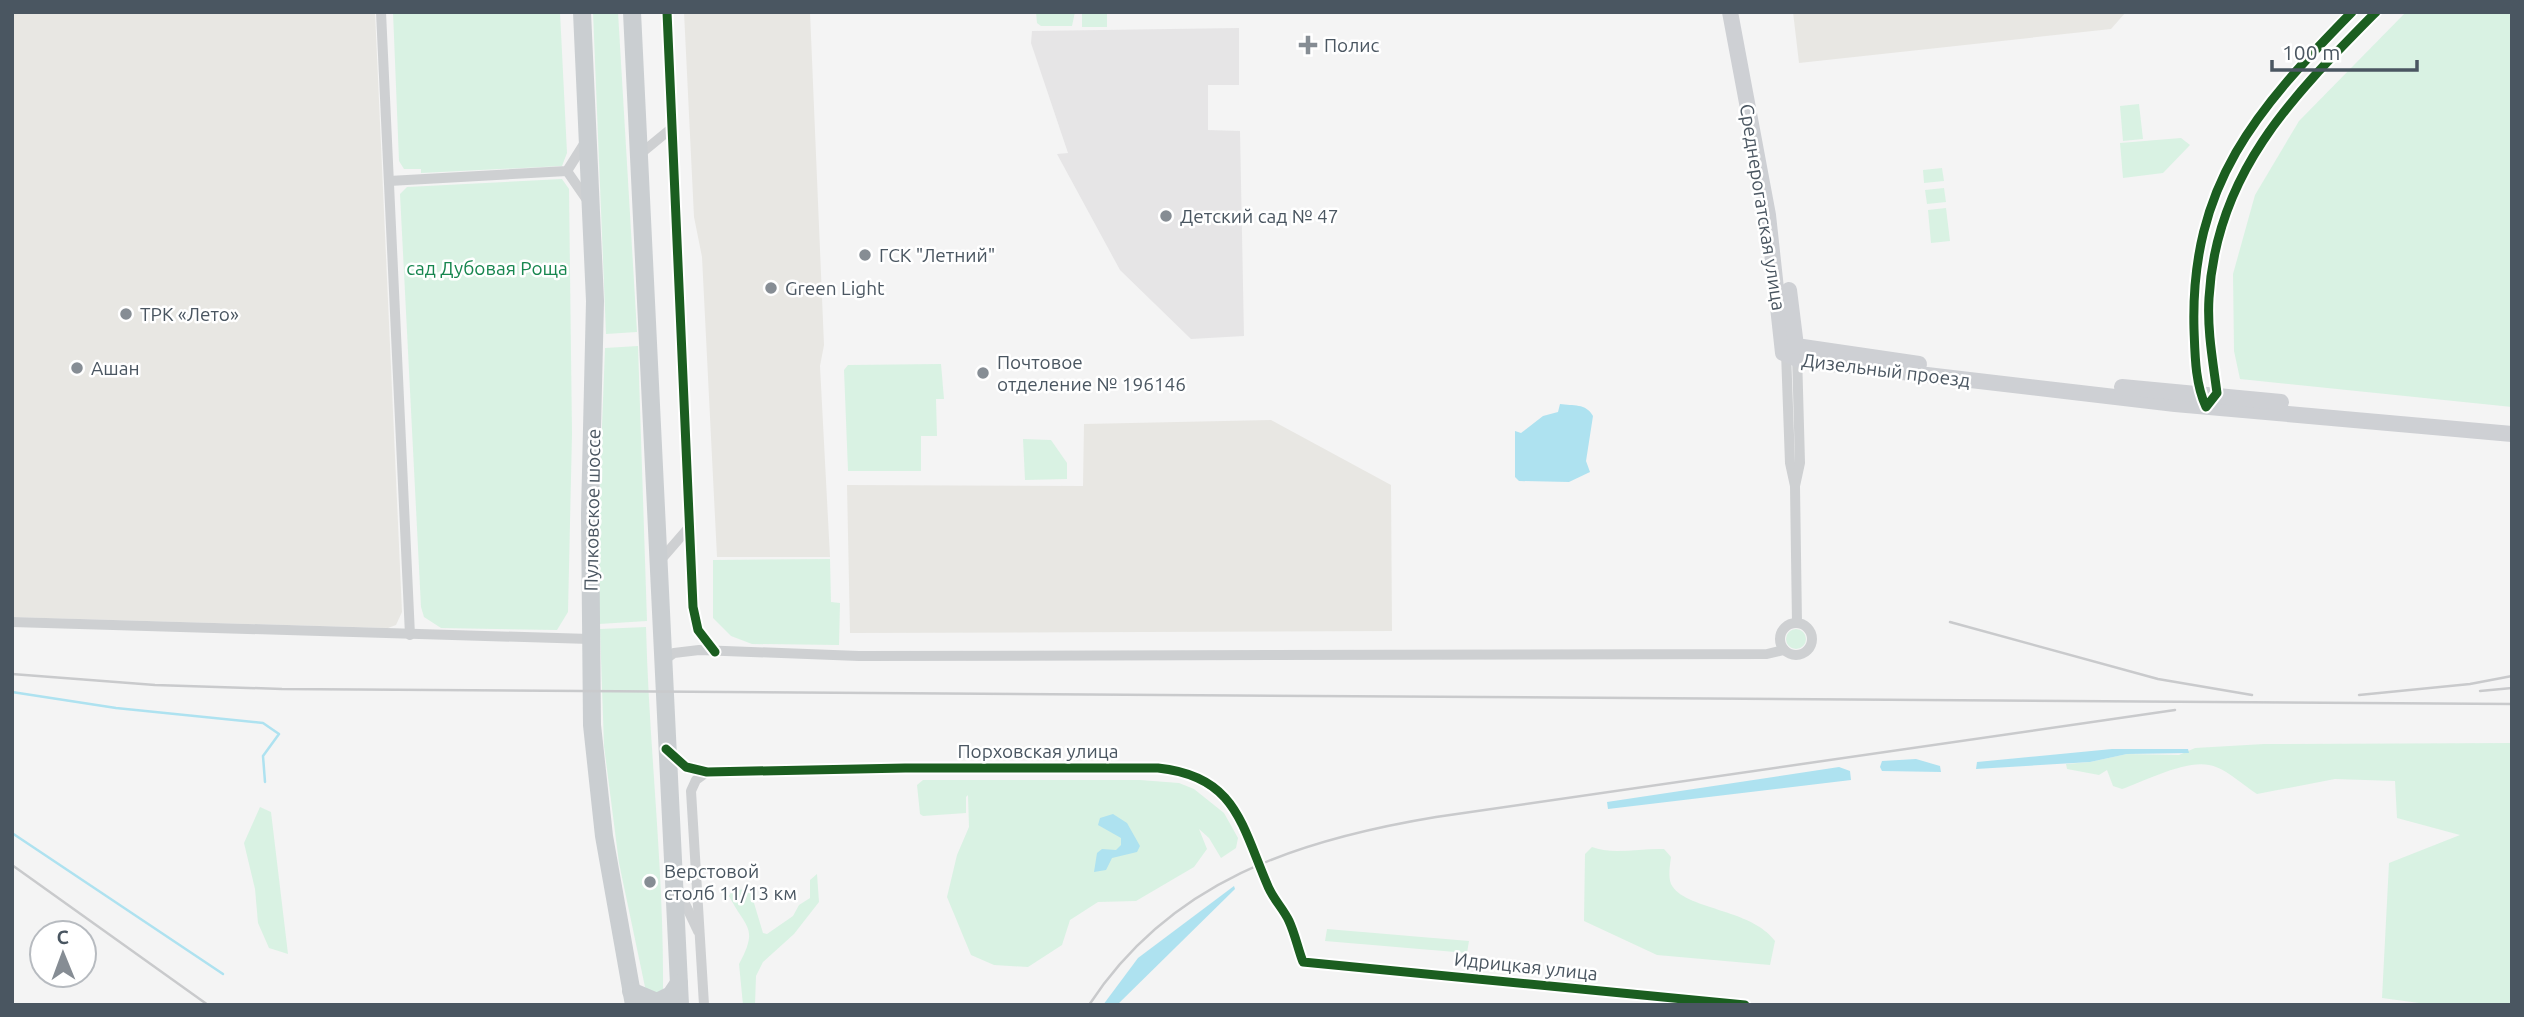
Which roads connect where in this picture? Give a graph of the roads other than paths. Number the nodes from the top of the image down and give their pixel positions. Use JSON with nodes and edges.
{"nodes":[{"id":1,"x":381,"y":12,"type":"edge"},
{"id":2,"x":582,"y":12,"type":"edge"},
{"id":3,"x":632,"y":12,"type":"edge"},
{"id":4,"x":667,"y":12,"type":"edge"},
{"id":5,"x":1730,"y":12,"type":"edge"},
{"id":6,"x":1741,"y":12,"type":"edge"},
{"id":7,"x":2352,"y":12,"type":"edge"},
{"id":8,"x":2376,"y":12,"type":"edge"},
{"id":9,"x":673,"y":127,"type":"junction"},
{"id":10,"x":588,"y":133,"type":"junction"},
{"id":11,"x":639,"y":155,"type":"junction"},
{"id":12,"x":567,"y":171,"type":"junction"},
{"id":13,"x":389,"y":181,"type":"junction"},
{"id":14,"x":592,"y":209,"type":"junction"},
{"id":15,"x":1792,"y":353,"type":"junction"},
{"id":16,"x":2217,"y":393,"type":"junction"},
{"id":17,"x":2203,"y":399,"type":"junction"},
{"id":18,"x":2512,"y":424,"type":"edge"},
{"id":19,"x":2512,"y":434,"type":"edge"},
{"id":20,"x":691,"y":524,"type":"junction"},
{"id":21,"x":658,"y":563,"type":"junction"},
{"id":22,"x":12,"y":622,"type":"edge"},
{"id":23,"x":1797,"y":623,"type":"junction"},
{"id":24,"x":410,"y":635,"type":"junction"},
{"id":25,"x":590,"y":639,"type":"junction"},
{"id":26,"x":1784,"y":649,"type":"junction"},
{"id":27,"x":715,"y":652,"type":"junction"},
{"id":28,"x":663,"y":661,"type":"junction"},
{"id":29,"x":666,"y":749,"type":"junction"},
{"id":30,"x":707,"y":772,"type":"junction"},
{"id":31,"x":674,"y":880,"type":"junction"},
{"id":32,"x":701,"y":936,"type":"junction"},
{"id":33,"x":1303,"y":962,"type":"joint"},
{"id":34,"x":679,"y":983,"type":"junction"},
{"id":35,"x":632,"y":998,"type":"edge"},
{"id":36,"x":680,"y":1005,"type":"edge"},
{"id":37,"x":704,"y":1005,"type":"edge"},
{"id":38,"x":1745,"y":1005,"type":"edge"}],
"edges":[{"from":1,"to":13,"type":"street"},
{"from":2,"to":10,"type":"main road","name":"Пулковское шоссе"},
{"from":3,"to":11,"type":"main road"},
{"from":4,"to":9,"type":"street"},
{"from":5,"to":15,"type":"street","name":"Среднерогатская улица"},
{"from":6,"to":15,"type":"street","name":"Среднерогатская улица"},
{"from":7,"to":17,"type":"street"},
{"from":8,"to":16,"type":"street"},
{"from":9,"to":11,"type":"street"},
{"from":9,"to":20,"type":"street"},
{"from":10,"to":12,"type":"street"},
{"from":10,"to":14,"type":"main road","name":"Пулковское шоссе"},
{"from":11,"to":21,"type":"main road"},
{"from":12,"to":13,"type":"street"},
{"from":12,"to":14,"type":"street"},
{"from":13,"to":24,"type":"street"},
{"from":14,"to":25,"type":"main road","name":"Пулковское шоссе"},
{"from":15,"to":17,"type":"street","name":"Дизельный проезд"},
{"from":15,"to":23,"type":"street","name":"Среднерогатская улица"},
{"from":16,"to":17,"type":"street","name":"Дизельный проезд"},
{"from":16,"to":18,"type":"street","name":"Дизельный проезд"},
{"from":17,"to":19,"type":"street","name":"Дизельный проезд"},
{"from":20,"to":21,"type":"street"},
{"from":20,"to":27,"type":"street"},
{"from":21,"to":28,"type":"main road"},
{"from":22,"to":24,"type":"street"},
{"from":23,"to":26,"type":"street","name":"Среднерогатская улица"},
{"from":23,"to":26,"type":"street","name":"Среднерогатская улица"},
{"from":24,"to":25,"type":"street"},
{"from":25,"to":35,"type":"main road","name":"Пулковское шоссе"},
{"from":26,"to":27,"type":"street"},
{"from":27,"to":28,"type":"street"},
{"from":28,"to":29,"type":"main road"},
{"from":29,"to":30,"type":"street","name":"Порховская улица"},
{"from":29,"to":31,"type":"main road"},
{"from":30,"to":32,"type":"street"},
{"from":30,"to":33,"type":"street","name":"Порховская улица"},
{"from":31,"to":32,"type":"street"},
{"from":31,"to":34,"type":"main road"},
{"from":32,"to":37,"type":"street"},
{"from":33,"to":38,"type":"street","name":"Идрицкая улица"},
{"from":34,"to":35,"type":"main road"},
{"from":34,"to":36,"type":"main road"}]}
